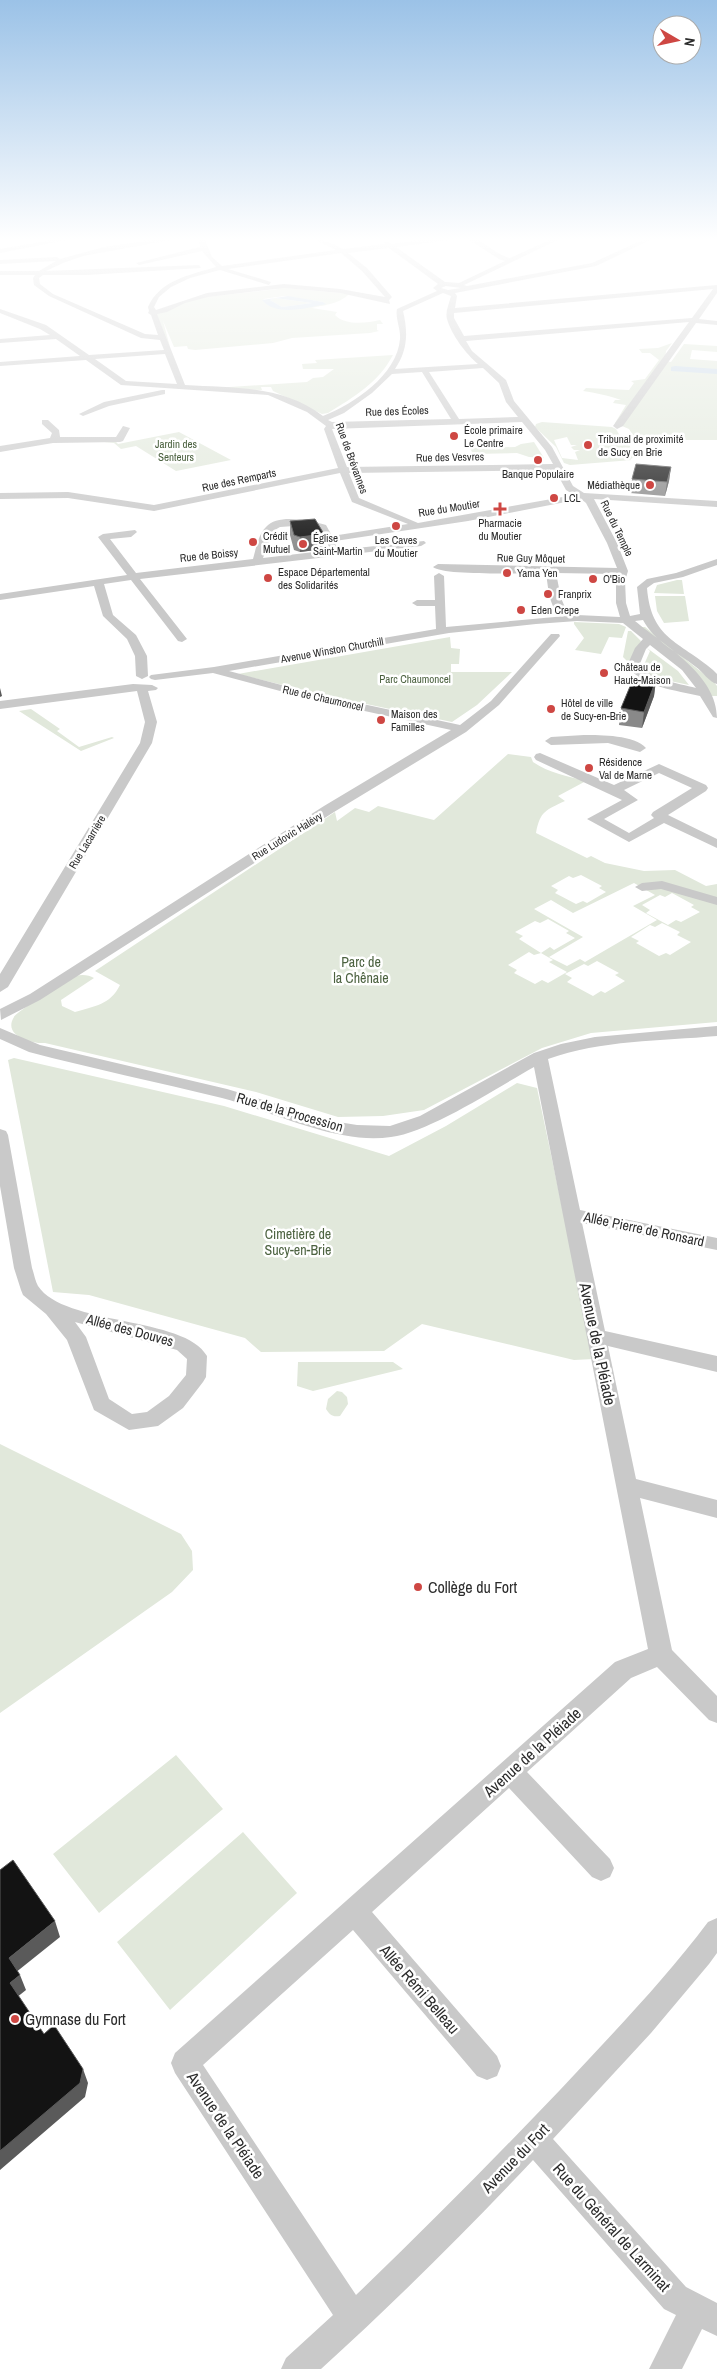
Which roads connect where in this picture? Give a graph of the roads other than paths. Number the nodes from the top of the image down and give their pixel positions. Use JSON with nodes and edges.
{"nodes":[{"id":1,"x":72,"y":348,"type":"edge"},
{"id":2,"x":166,"y":348,"type":"edge"},
{"id":3,"x":402,"y":348,"type":"edge"},
{"id":4,"x":466,"y":348,"type":"edge"},
{"id":5,"x":675,"y":348,"type":"edge"},
{"id":6,"x":167,"y":352,"type":"junction"},
{"id":7,"x":87,"y":358,"type":"junction"},
{"id":8,"x":0,"y":364,"type":"edge"},
{"id":9,"x":485,"y":366,"type":"junction"},
{"id":10,"x":424,"y":370,"type":"junction"},
{"id":11,"x":390,"y":372,"type":"junction"},
{"id":12,"x":178,"y":388,"type":"junction"},
{"id":13,"x":83,"y":414,"type":"dead end"},
{"id":14,"x":524,"y":419,"type":"junction"},
{"id":15,"x":456,"y":420,"type":"junction"},
{"id":16,"x":45,"y":422,"type":"dead end"},
{"id":17,"x":327,"y":422,"type":"junction"},
{"id":18,"x":616,"y":426,"type":"dead end"},
{"id":19,"x":126,"y":428,"type":"dead end"},
{"id":20,"x":54,"y":440,"type":"junction"},
{"id":21,"x":0,"y":442,"type":"edge"},
{"id":22,"x":12,"y":447,"type":"junction"},
{"id":23,"x":0,"y":449,"type":"edge"},
{"id":24,"x":559,"y":467,"type":"junction"},
{"id":25,"x":342,"y":470,"type":"junction"},
{"id":26,"x":0,"y":496,"type":"edge"},
{"id":27,"x":578,"y":497,"type":"junction"},
{"id":28,"x":712,"y":501,"type":"edge"},
{"id":29,"x":414,"y":526,"type":"junction"},
{"id":30,"x":132,"y":532,"type":"dead end"},
{"id":31,"x":328,"y":539,"type":"junction"},
{"id":32,"x":337,"y":554,"type":"junction"},
{"id":33,"x":717,"y":555,"type":"edge"},
{"id":34,"x":433,"y":561,"type":"junction"},
{"id":35,"x":257,"y":562,"type":"junction"},
{"id":36,"x":717,"y":562,"type":"edge"},
{"id":37,"x":551,"y":571,"type":"junction"},
{"id":38,"x":629,"y":574,"type":"junction"},
{"id":39,"x":132,"y":576,"type":"junction"},
{"id":40,"x":98,"y":580,"type":"junction"},
{"id":41,"x":0,"y":596,"type":"edge"},
{"id":42,"x":417,"y":603,"type":"dead end"},
{"id":43,"x":440,"y":603,"type":"junction"},
{"id":44,"x":562,"y":616,"type":"junction"},
{"id":45,"x":624,"y":616,"type":"junction"},
{"id":46,"x":646,"y":616,"type":"junction"},
{"id":47,"x":536,"y":621,"type":"junction"},
{"id":48,"x":445,"y":631,"type":"junction"},
{"id":49,"x":554,"y":636,"type":"junction"},
{"id":50,"x":182,"y":639,"type":"dead end"},
{"id":51,"x":649,"y":640,"type":"junction"},
{"id":52,"x":214,"y":670,"type":"junction"},
{"id":53,"x":717,"y":681,"type":"edge"},
{"id":54,"x":137,"y":683,"type":"junction"},
{"id":55,"x":706,"y":694,"type":"junction"},
{"id":56,"x":0,"y":705,"type":"edge"},
{"id":57,"x":717,"y":714,"type":"edge"},
{"id":58,"x":462,"y":729,"type":"junction"},
{"id":59,"x":550,"y":741,"type":"dead end"},
{"id":60,"x":640,"y":748,"type":"dead end"},
{"id":61,"x":540,"y":757,"type":"dead end"},
{"id":62,"x":614,"y":790,"type":"junction"},
{"id":63,"x":664,"y":818,"type":"junction"},
{"id":64,"x":717,"y":844,"type":"edge"},
{"id":65,"x":642,"y":887,"type":"dead end"},
{"id":66,"x":717,"y":901,"type":"edge"},
{"id":67,"x":0,"y":987,"type":"edge"},
{"id":68,"x":0,"y":1019,"type":"edge"},
{"id":69,"x":717,"y":1031,"type":"edge"},
{"id":70,"x":0,"y":1033,"type":"edge"},
{"id":71,"x":540,"y":1057,"type":"junction"},
{"id":72,"x":0,"y":1135,"type":"edge"},
{"id":73,"x":571,"y":1214,"type":"junction"},
{"id":74,"x":717,"y":1244,"type":"edge"},
{"id":75,"x":53,"y":1309,"type":"junction"},
{"id":76,"x":597,"y":1336,"type":"junction"},
{"id":77,"x":717,"y":1364,"type":"edge"},
{"id":78,"x":628,"y":1486,"type":"junction"},
{"id":79,"x":717,"y":1508,"type":"edge"},
{"id":80,"x":661,"y":1655,"type":"junction"},
{"id":81,"x":717,"y":1712,"type":"edge"},
{"id":82,"x":510,"y":1771,"type":"junction"},
{"id":83,"x":601,"y":1868,"type":"dead end"},
{"id":84,"x":354,"y":1911,"type":"junction"},
{"id":85,"x":717,"y":1931,"type":"edge"},
{"id":86,"x":487,"y":2066,"type":"dead end"},
{"id":87,"x":534,"y":2138,"type":"junction"},
{"id":88,"x":706,"y":2315,"type":"edge"},
{"id":89,"x":354,"y":2319,"type":"junction"},
{"id":90,"x":296,"y":2369,"type":"edge"},
{"id":91,"x":666,"y":2369,"type":"edge"}],
"edges":[{"from":1,"to":7,"type":"street","name":"Rue de Brévannes"},
{"from":2,"to":6,"type":"street"},
{"from":3,"to":11,"type":"street"},
{"from":4,"to":9,"type":"street","name":"Rue du Temple"},
{"from":5,"to":18,"type":"street"},
{"from":6,"to":7,"type":"street"},
{"from":6,"to":12,"type":"street"},
{"from":7,"to":8,"type":"street"},
{"from":7,"to":12,"type":"street","name":"Rue de Brévannes"},
{"from":9,"to":10,"type":"street"},
{"from":9,"to":14,"type":"street","name":"Rue du Temple"},
{"from":10,"to":11,"type":"street"},
{"from":10,"to":15,"type":"street"},
{"from":11,"to":17,"type":"street"},
{"from":12,"to":13,"type":"street"},
{"from":12,"to":17,"type":"street","name":"Rue de Brévannes"},
{"from":14,"to":15,"type":"street","name":"Rue des Écoles"},
{"from":14,"to":24,"type":"street","name":"Rue du Temple"},
{"from":15,"to":17,"type":"street","name":"Rue des Écoles"},
{"from":16,"to":20,"type":"street"},
{"from":17,"to":25,"type":"street","name":"Rue de Brévannes"},
{"from":19,"to":20,"type":"street"},
{"from":20,"to":22,"type":"street"},
{"from":21,"to":22,"type":"street"},
{"from":22,"to":23,"type":"street"},
{"from":24,"to":25,"type":"street","name":"Rue des Vesvres"},
{"from":24,"to":27,"type":"street","name":"Rue du Temple"},
{"from":25,"to":26,"type":"street","name":"Rue des Remparts"},
{"from":25,"to":29,"type":"street","name":"Rue de Brévannes"},
{"from":27,"to":28,"type":"street","name":"Rue du Moutier"},
{"from":27,"to":29,"type":"street","name":"Rue du Moutier"},
{"from":27,"to":38,"type":"street","name":"Rue du Temple"},
{"from":29,"to":31,"type":"street","name":"Rue du Moutier"},
{"from":29,"to":34,"type":"street"},
{"from":30,"to":39,"type":"street"},
{"from":31,"to":32,"type":"street"},
{"from":31,"to":35,"type":"street"},
{"from":32,"to":34,"type":"street","name":"Rue de Boissy"},
{"from":32,"to":35,"type":"street","name":"Rue de Boissy"},
{"from":33,"to":38,"type":"street"},
{"from":34,"to":37,"type":"street","name":"Rue Guy Môquet"},
{"from":34,"to":43,"type":"street"},
{"from":35,"to":39,"type":"street","name":"Rue de Boissy"},
{"from":36,"to":46,"type":"street"},
{"from":37,"to":38,"type":"street","name":"Rue Guy Môquet"},
{"from":37,"to":44,"type":"street"},
{"from":38,"to":45,"type":"street"},
{"from":39,"to":40,"type":"street","name":"Rue de Boissy"},
{"from":39,"to":50,"type":"street"},
{"from":40,"to":41,"type":"street","name":"Rue de Boissy"},
{"from":40,"to":54,"type":"street","name":"Rue Lacarrière"},
{"from":42,"to":43,"type":"street"},
{"from":43,"to":48,"type":"street"},
{"from":44,"to":45,"type":"street","name":"Avenue Winston Churchill"},
{"from":44,"to":47,"type":"street","name":"Avenue Winston Churchill"},
{"from":44,"to":48,"type":"street","name":"Avenue Winston Churchill"},
{"from":44,"to":49,"type":"street","name":"Rue Ludovic Halévy"},
{"from":45,"to":46,"type":"street","name":"Avenue Winston Churchill"},
{"from":45,"to":51,"type":"street"},
{"from":46,"to":53,"type":"street"},
{"from":47,"to":48,"type":"street","name":"Avenue Winston Churchill"},
{"from":47,"to":49,"type":"street"},
{"from":48,"to":52,"type":"street","name":"Avenue Winston Churchill"},
{"from":49,"to":58,"type":"street","name":"Rue Ludovic Halévy"},
{"from":51,"to":55,"type":"street"},
{"from":51,"to":55,"type":"street"},
{"from":52,"to":54,"type":"street","name":"Avenue Winston Churchill"},
{"from":52,"to":58,"type":"street","name":"Rue de Chaumoncel"},
{"from":54,"to":56,"type":"street"},
{"from":54,"to":67,"type":"street","name":"Rue Lacarrière"},
{"from":55,"to":57,"type":"street"},
{"from":58,"to":68,"type":"street","name":"Rue Ludovic Halévy"},
{"from":59,"to":60,"type":"street"},
{"from":61,"to":62,"type":"street"},
{"from":62,"to":63,"type":"street"},
{"from":62,"to":63,"type":"street"},
{"from":63,"to":64,"type":"street"},
{"from":65,"to":66,"type":"street"},
{"from":69,"to":71,"type":"street","name":"Rue de la Procession"},
{"from":70,"to":71,"type":"street","name":"Rue de la Procession"},
{"from":71,"to":73,"type":"street","name":"Avenue de la Pléiade"},
{"from":72,"to":75,"type":"street","name":"Allée des Douves"},
{"from":73,"to":74,"type":"street","name":"Allée Pierre de Ronsard"},
{"from":73,"to":76,"type":"street","name":"Avenue de la Pléiade"},
{"from":75,"to":75,"type":"street","name":"Allée des Douves"},
{"from":76,"to":77,"type":"street"},
{"from":76,"to":78,"type":"street","name":"Avenue de la Pléiade"},
{"from":78,"to":79,"type":"street"},
{"from":78,"to":80,"type":"street","name":"Avenue de la Pléiade"},
{"from":80,"to":81,"type":"street"},
{"from":80,"to":82,"type":"street","name":"Avenue de la Pléiade"},
{"from":82,"to":83,"type":"street"},
{"from":82,"to":84,"type":"street","name":"Avenue de la Pléiade"},
{"from":84,"to":86,"type":"street","name":"Allée Rémi Belleau"},
{"from":84,"to":89,"type":"street","name":"Avenue de la Pléiade"},
{"from":85,"to":87,"type":"street","name":"Avenue du Fort"},
{"from":87,"to":88,"type":"street","name":"Rue du Général de Larminat"},
{"from":87,"to":89,"type":"street","name":"Avenue du Fort"},
{"from":88,"to":91,"type":"street","name":"Rue du Général de Larminat"},
{"from":89,"to":90,"type":"street","name":"Avenue du Fort"}]}
